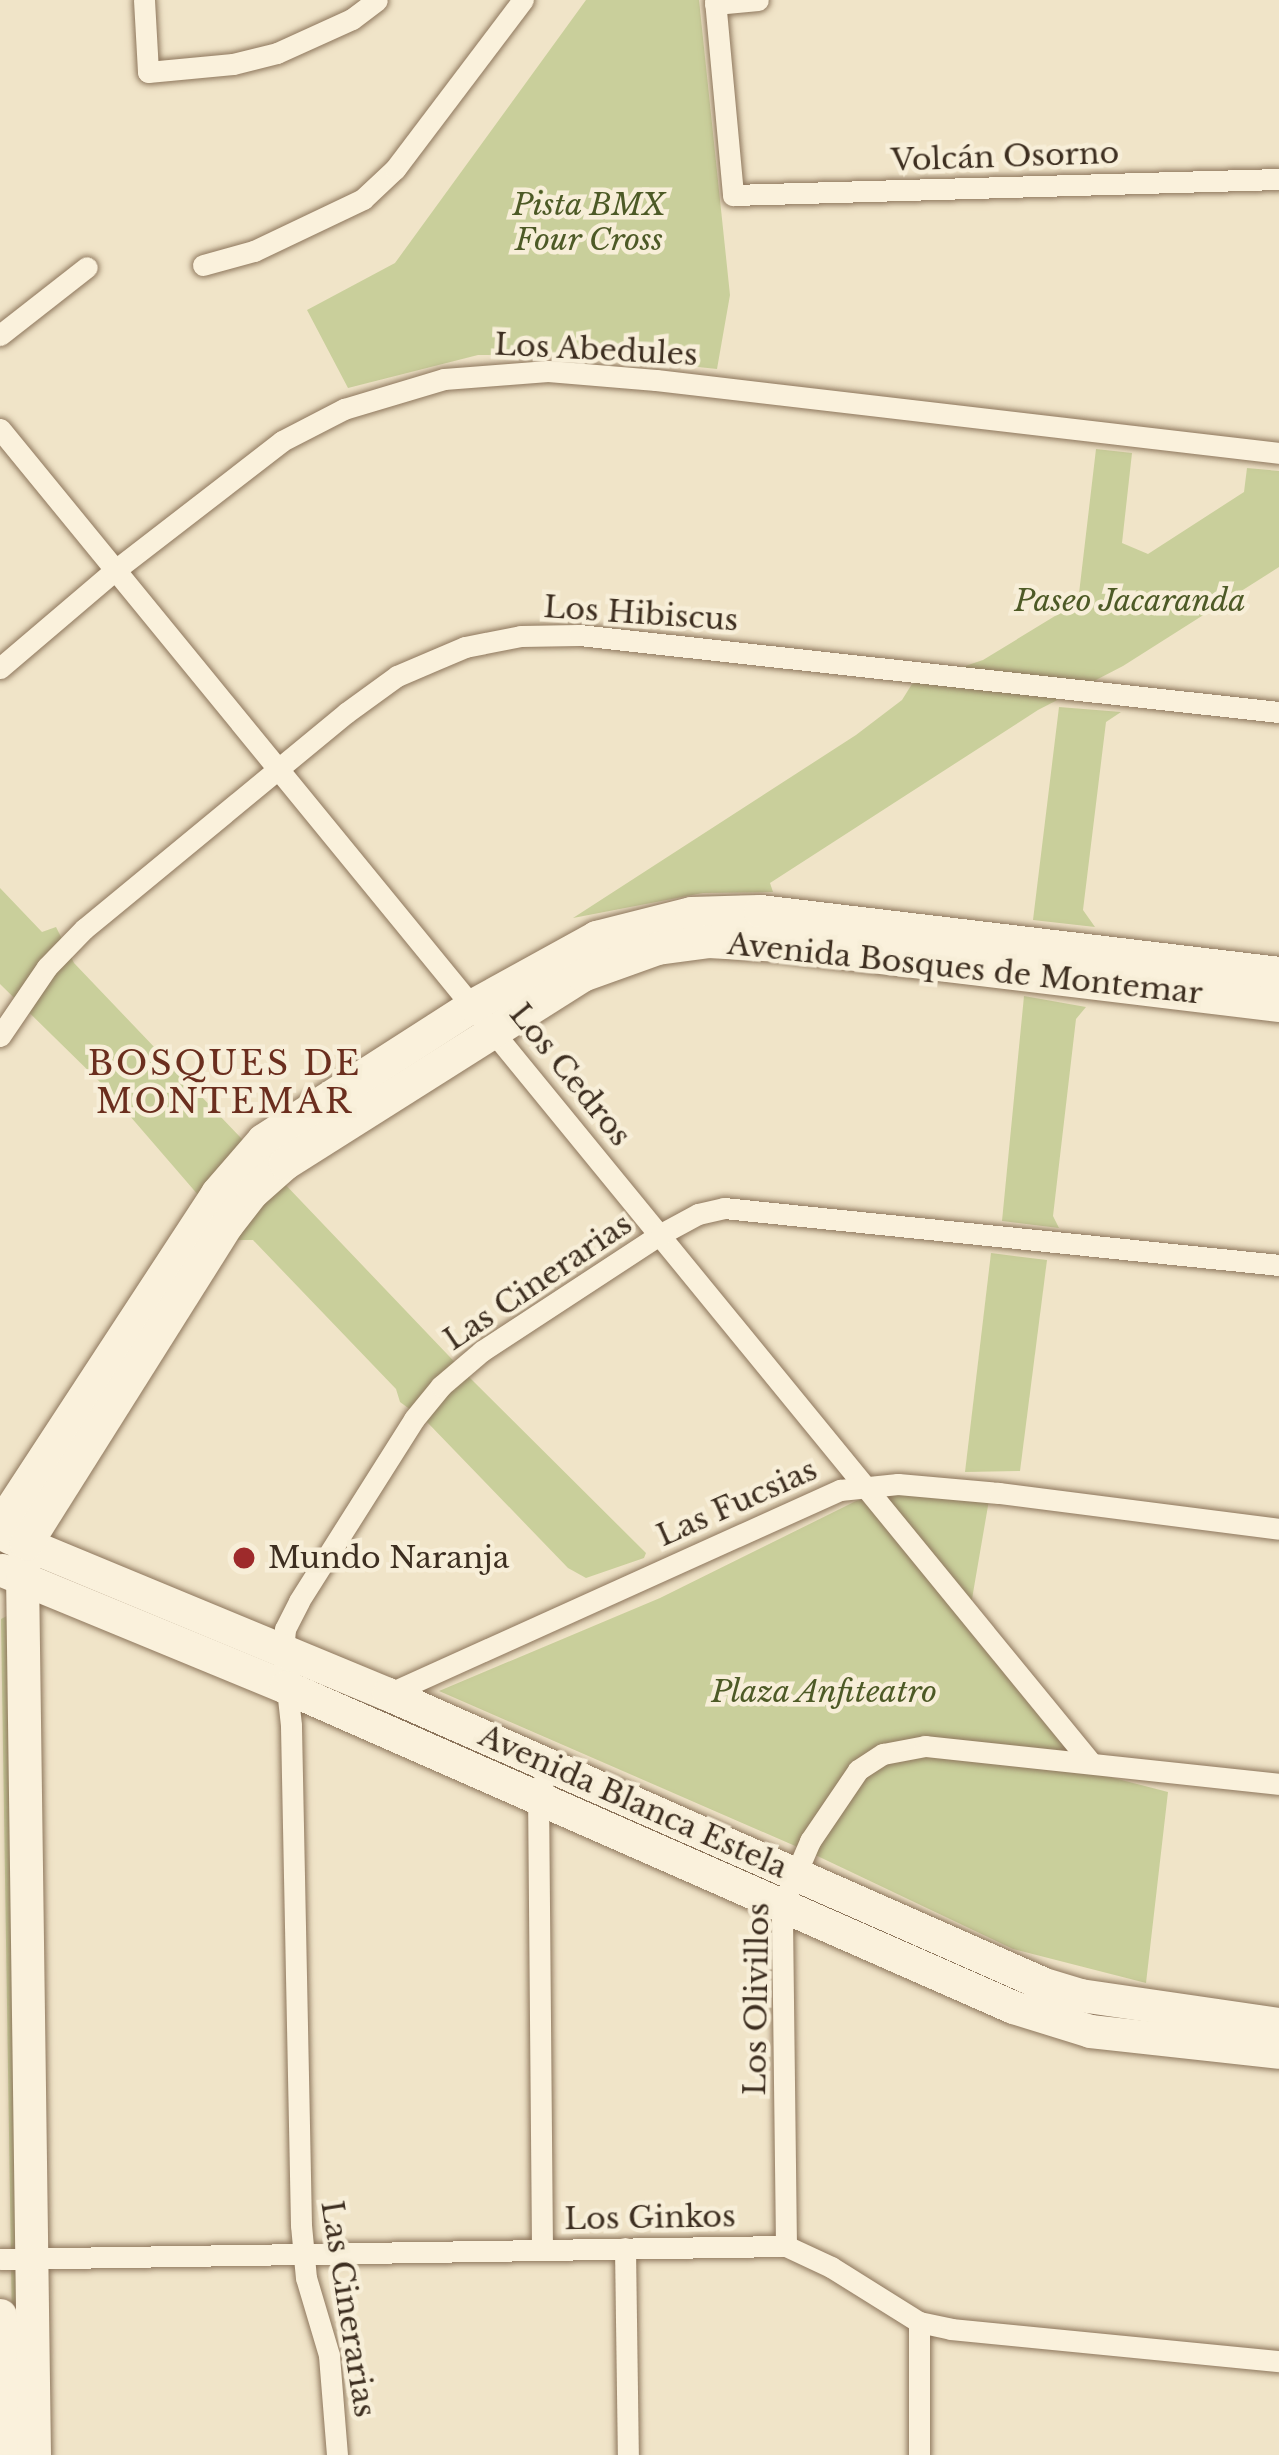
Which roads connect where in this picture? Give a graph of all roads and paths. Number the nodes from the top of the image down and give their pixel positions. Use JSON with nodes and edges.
{"nodes":[{"id":1,"x":144,"y":0,"type":"edge"},
{"id":2,"x":377,"y":0,"type":"edge"},
{"id":3,"x":523,"y":0,"type":"edge"},
{"id":4,"x":758,"y":0,"type":"edge"},
{"id":5,"x":715,"y":2,"type":"edge"},
{"id":6,"x":1279,"y":179,"type":"edge"},
{"id":7,"x":202,"y":265,"type":"dead end"},
{"id":8,"x":87,"y":267,"type":"dead end"},
{"id":9,"x":0,"y":335,"type":"edge"},
{"id":10,"x":0,"y":429,"type":"edge"},
{"id":11,"x":1279,"y":453,"type":"edge"},
{"id":12,"x":114,"y":571,"type":"junction"},
{"id":13,"x":0,"y":668,"type":"edge"},
{"id":14,"x":1279,"y":712,"type":"edge"},
{"id":15,"x":278,"y":770,"type":"junction"},
{"id":16,"x":1279,"y":973,"type":"edge"},
{"id":17,"x":1279,"y":1005,"type":"edge"},
{"id":18,"x":484,"y":1017,"type":"junction"},
{"id":19,"x":0,"y":1036,"type":"edge"},
{"id":20,"x":661,"y":1234,"type":"junction"},
{"id":21,"x":1279,"y":1264,"type":"edge"},
{"id":22,"x":868,"y":1486,"type":"junction"},
{"id":23,"x":1279,"y":1528,"type":"edge"},
{"id":24,"x":9,"y":1534,"type":"edge"},
{"id":25,"x":11,"y":1574,"type":"edge"},
{"id":26,"x":283,"y":1652,"type":"junction"},
{"id":27,"x":286,"y":1687,"type":"junction"},
{"id":28,"x":388,"y":1694,"type":"junction"},
{"id":29,"x":1090,"y":1762,"type":"junction"},
{"id":30,"x":549,"y":1764,"type":"junction"},
{"id":31,"x":1279,"y":1784,"type":"edge"},
{"id":32,"x":538,"y":1798,"type":"junction"},
{"id":33,"x":795,"y":1874,"type":"junction"},
{"id":34,"x":782,"y":1906,"type":"junction"},
{"id":35,"x":1279,"y":2024,"type":"edge"},
{"id":36,"x":1279,"y":2052,"type":"edge"},
{"id":37,"x":786,"y":2246,"type":"junction"},
{"id":38,"x":625,"y":2248,"type":"junction"},
{"id":39,"x":542,"y":2249,"type":"junction"},
{"id":40,"x":304,"y":2252,"type":"junction"},
{"id":41,"x":15,"y":2257,"type":"edge"},
{"id":42,"x":0,"y":2315,"type":"edge"},
{"id":43,"x":919,"y":2322,"type":"junction"},
{"id":44,"x":1279,"y":2362,"type":"edge"},
{"id":45,"x":2,"y":2455,"type":"edge"},
{"id":46,"x":34,"y":2455,"type":"edge"},
{"id":47,"x":337,"y":2455,"type":"edge"},
{"id":48,"x":628,"y":2455,"type":"edge"},
{"id":49,"x":919,"y":2455,"type":"edge"}],
"edges":[{"from":1,"to":2,"type":"street"},
{"from":3,"to":7,"type":"street"},
{"from":4,"to":5,"type":"street"},
{"from":5,"to":6,"type":"street","name":"Volcán Osorno"},
{"from":8,"to":9,"type":"street"},
{"from":10,"to":12,"type":"street","name":"Los Cedros"},
{"from":11,"to":12,"type":"street","name":"Los Abedules"},
{"from":12,"to":13,"type":"street","name":"Los Abedules"},
{"from":12,"to":15,"type":"street","name":"Los Cedros"},
{"from":14,"to":15,"type":"street","name":"Los Hibiscus"},
{"from":15,"to":18,"type":"street","name":"Los Cedros"},
{"from":15,"to":19,"type":"street","name":"Los Hibiscus"},
{"from":16,"to":18,"type":"street","name":"Avenida Bosques de Montemar"},
{"from":17,"to":18,"type":"street","name":"Avenida Bosques de Montemar"},
{"from":18,"to":20,"type":"street","name":"Los Cedros"},
{"from":18,"to":24,"type":"street","name":"Avenida Bosques de Montemar"},
{"from":20,"to":21,"type":"street","name":"Las Cinerarias"},
{"from":20,"to":22,"type":"street","name":"Los Cedros"},
{"from":20,"to":26,"type":"street","name":"Las Cinerarias"},
{"from":22,"to":23,"type":"street","name":"Las Fucsias"},
{"from":22,"to":28,"type":"street","name":"Las Fucsias"},
{"from":22,"to":29,"type":"street","name":"Los Cedros"},
{"from":24,"to":25,"type":"street","name":"Avenida Bosques de Montemar"},
{"from":24,"to":26,"type":"street","name":"Avenida Blanca Estela"},
{"from":25,"to":27,"type":"street","name":"Avenida Blanca Estela"},
{"from":25,"to":41,"type":"street","name":"Avenida Bosques de Montemar"},
{"from":26,"to":27,"type":"street","name":"Las Cinerarias"},
{"from":26,"to":28,"type":"street","name":"Avenida Blanca Estela"},
{"from":27,"to":32,"type":"street","name":"Avenida Blanca Estela"},
{"from":27,"to":40,"type":"street","name":"Las Cinerarias"},
{"from":28,"to":30,"type":"street","name":"Avenida Blanca Estela"},
{"from":29,"to":31,"type":"street","name":"Los Olivillos"},
{"from":29,"to":33,"type":"street","name":"Los Olivillos"},
{"from":30,"to":32,"type":"street"},
{"from":30,"to":33,"type":"street","name":"Avenida Blanca Estela"},
{"from":32,"to":34,"type":"street","name":"Avenida Blanca Estela"},
{"from":32,"to":39,"type":"street"},
{"from":33,"to":34,"type":"street","name":"Los Olivillos"},
{"from":33,"to":35,"type":"street","name":"Avenida Blanca Estela"},
{"from":34,"to":36,"type":"street","name":"Avenida Blanca Estela"},
{"from":34,"to":37,"type":"street","name":"Los Olivillos"},
{"from":37,"to":38,"type":"street","name":"Los Ginkos"},
{"from":37,"to":43,"type":"street","name":"Los Ginkos"},
{"from":38,"to":39,"type":"street","name":"Los Ginkos"},
{"from":38,"to":48,"type":"street"},
{"from":39,"to":40,"type":"street","name":"Los Ginkos"},
{"from":40,"to":41,"type":"street","name":"Los Ginkos"},
{"from":40,"to":47,"type":"street","name":"Las Cinerarias"},
{"from":41,"to":46,"type":"street","name":"Avenida Bosques de Montemar"},
{"from":42,"to":45,"type":"street"},
{"from":43,"to":44,"type":"street","name":"Los Ginkos"},
{"from":43,"to":49,"type":"street"}]}
